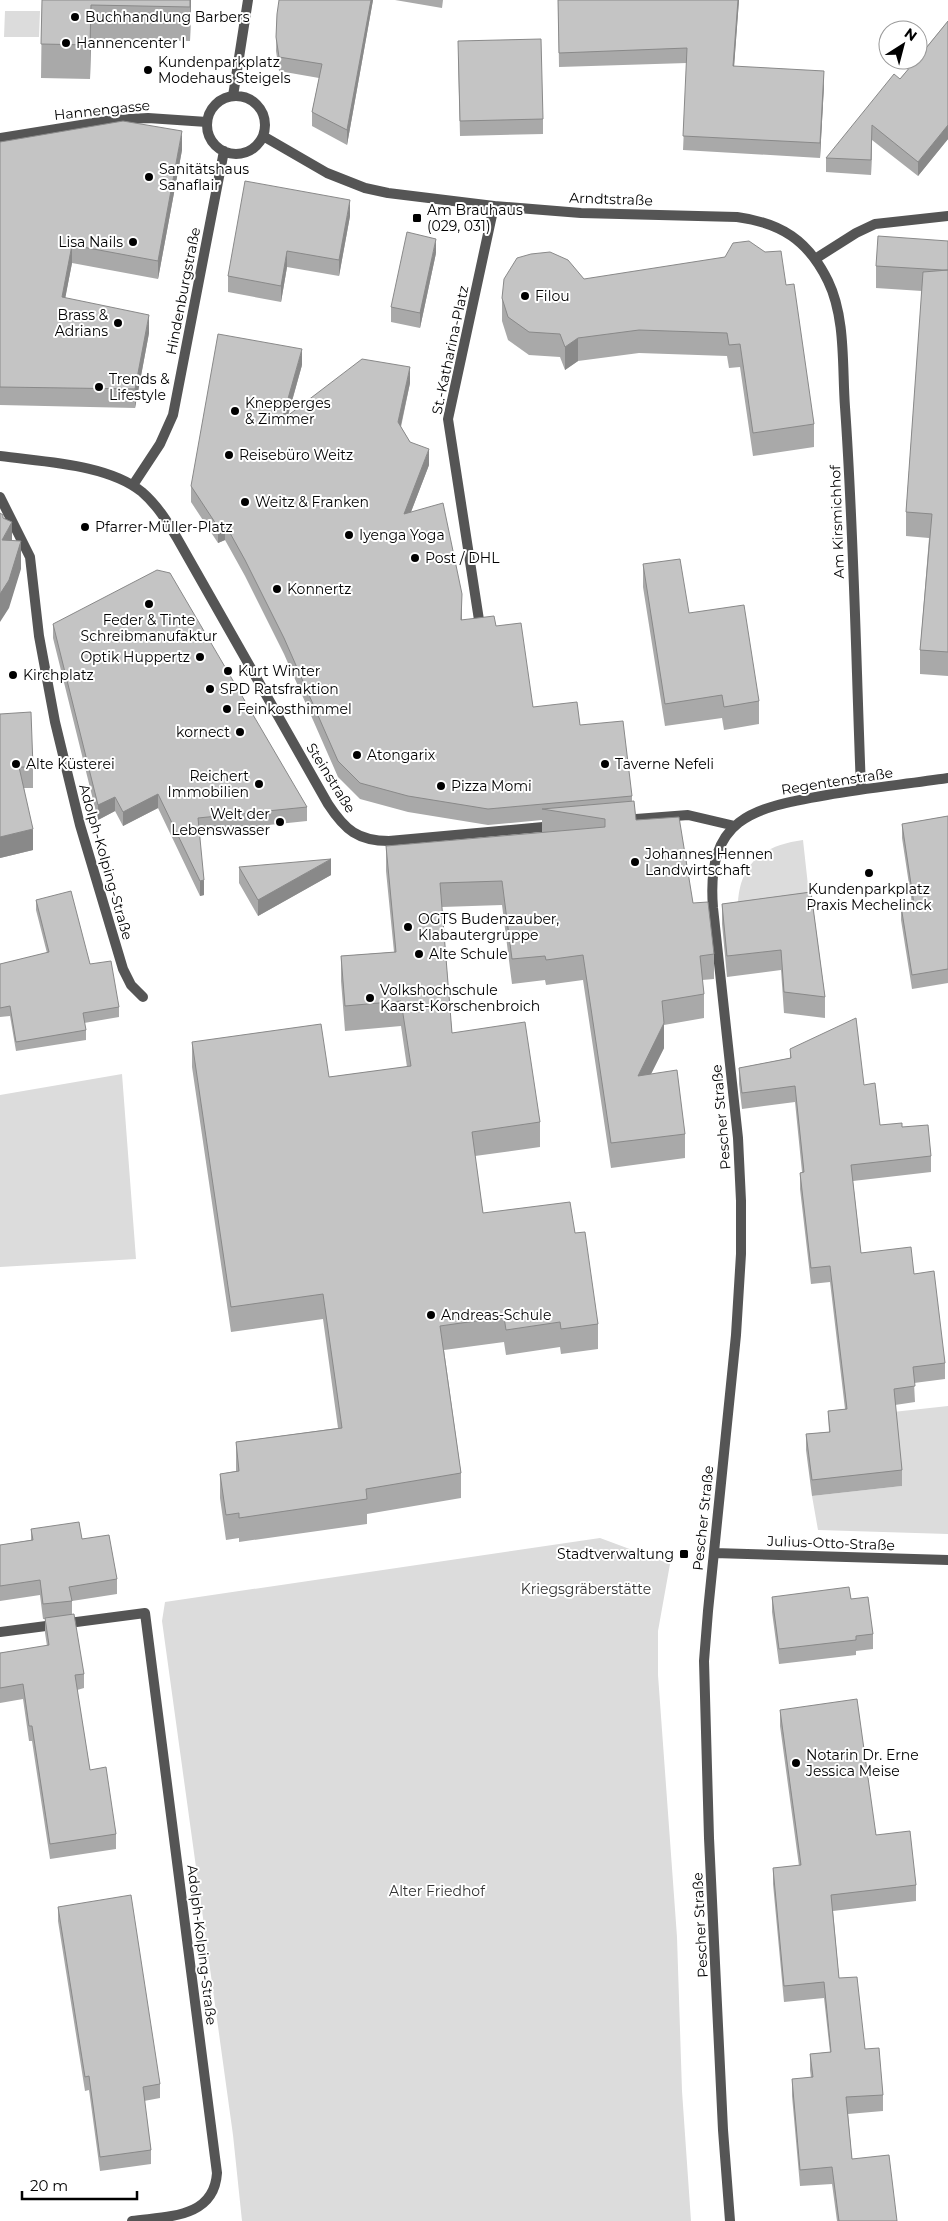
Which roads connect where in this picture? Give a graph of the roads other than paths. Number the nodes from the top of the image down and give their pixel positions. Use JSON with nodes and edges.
{"nodes":[{"id":1,"x":248,"y":0,"type":"edge"},
{"id":2,"x":233,"y":96,"type":"junction"},
{"id":3,"x":207,"y":122,"type":"junction"},
{"id":4,"x":263,"y":136,"type":"junction"},
{"id":5,"x":0,"y":138,"type":"edge"},
{"id":6,"x":224,"y":151,"type":"junction"},
{"id":7,"x":494,"y":206,"type":"junction"},
{"id":8,"x":948,"y":216,"type":"edge"},
{"id":9,"x":815,"y":259,"type":"junction"},
{"id":10,"x":0,"y":456,"type":"edge"},
{"id":11,"x":132,"y":485,"type":"junction"},
{"id":12,"x":0,"y":497,"type":"edge"},
{"id":13,"x":478,"y":620,"type":"edge"},
{"id":14,"x":948,"y":778,"type":"edge"},
{"id":15,"x":861,"y":789,"type":"junction"},
{"id":16,"x":612,"y":821,"type":"edge"},
{"id":17,"x":564,"y":825,"type":"edge"},
{"id":18,"x":735,"y":826,"type":"junction"},
{"id":19,"x":143,"y":997,"type":"dead end"},
{"id":20,"x":714,"y":1553,"type":"junction"},
{"id":21,"x":948,"y":1560,"type":"edge"},
{"id":22,"x":0,"y":1632,"type":"edge"},
{"id":23,"x":132,"y":2221,"type":"edge"},
{"id":24,"x":730,"y":2221,"type":"edge"}],
"edges":[{"from":1,"to":2,"type":"street"},
{"from":2,"to":3,"type":"street"},
{"from":2,"to":4,"type":"street"},
{"from":3,"to":5,"type":"street","name":"Hannengasse"},
{"from":3,"to":6,"type":"street"},
{"from":4,"to":6,"type":"street"},
{"from":4,"to":7,"type":"street","name":"Arndtstraße"},
{"from":6,"to":11,"type":"street","name":"Hindenburgstraße"},
{"from":7,"to":9,"type":"street","name":"Arndtstraße"},
{"from":7,"to":13,"type":"street","name":"St.-Katharina-Platz"},
{"from":8,"to":9,"type":"street"},
{"from":9,"to":15,"type":"street","name":"Am Kirsmichhof"},
{"from":10,"to":11,"type":"street","name":"Steinstraße"},
{"from":11,"to":17,"type":"street","name":"Steinstraße"},
{"from":12,"to":19,"type":"street","name":"Adolph-Kolping-Straße"},
{"from":14,"to":15,"type":"street","name":"Regentenstraße"},
{"from":15,"to":18,"type":"street","name":"Regentenstraße"},
{"from":16,"to":18,"type":"street"},
{"from":18,"to":20,"type":"street","name":"Pescher Straße"},
{"from":20,"to":21,"type":"street","name":"Julius-Otto-Straße"},
{"from":20,"to":24,"type":"street","name":"Pescher Straße"},
{"from":22,"to":23,"type":"street","name":"Adolph-Kolping-Straße"}]}
